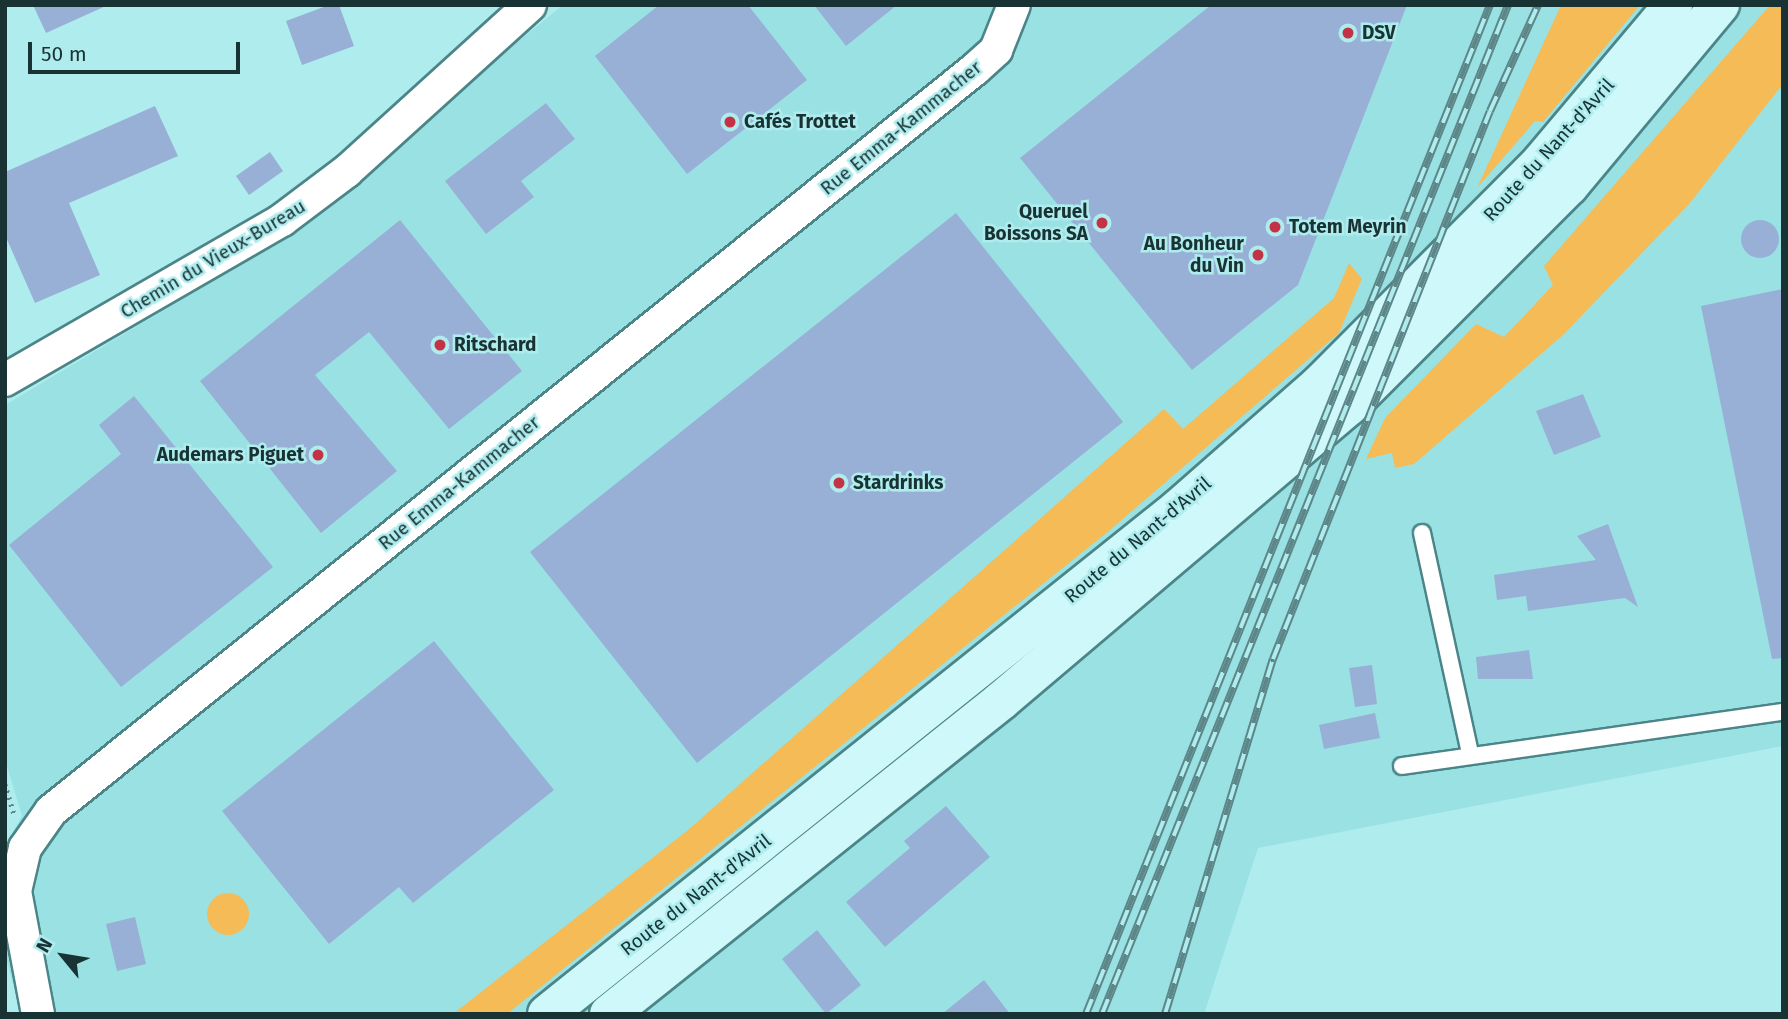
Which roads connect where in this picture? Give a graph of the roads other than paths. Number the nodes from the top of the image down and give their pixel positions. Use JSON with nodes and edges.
{"nodes":[{"id":1,"x":530,"y":5,"type":"edge"},
{"id":2,"x":1014,"y":5,"type":"edge"},
{"id":3,"x":1673,"y":5,"type":"edge"},
{"id":4,"x":1720,"y":5,"type":"edge"},
{"id":5,"x":5,"y":380,"type":"edge"},
{"id":6,"x":1422,"y":533,"type":"dead end"},
{"id":7,"x":1783,"y":712,"type":"edge"},
{"id":8,"x":1470,"y":754,"type":"junction"},
{"id":9,"x":1402,"y":766,"type":"dead end"},
{"id":10,"x":38,"y":1014,"type":"edge"},
{"id":11,"x":547,"y":1014,"type":"edge"},
{"id":12,"x":609,"y":1014,"type":"edge"}],
"edges":[{"from":1,"to":5,"type":"street","name":"Chemin du Vieux-Bureau"},
{"from":2,"to":10,"type":"street","name":"Rue Emma-Kammacher"},
{"from":3,"to":11,"type":"main road","name":"Route du Nant-d'Avril"},
{"from":4,"to":12,"type":"main road","name":"Route du Nant-d'Avril"},
{"from":6,"to":8,"type":"lane"},
{"from":7,"to":8,"type":"lane"},
{"from":8,"to":9,"type":"lane"}]}
